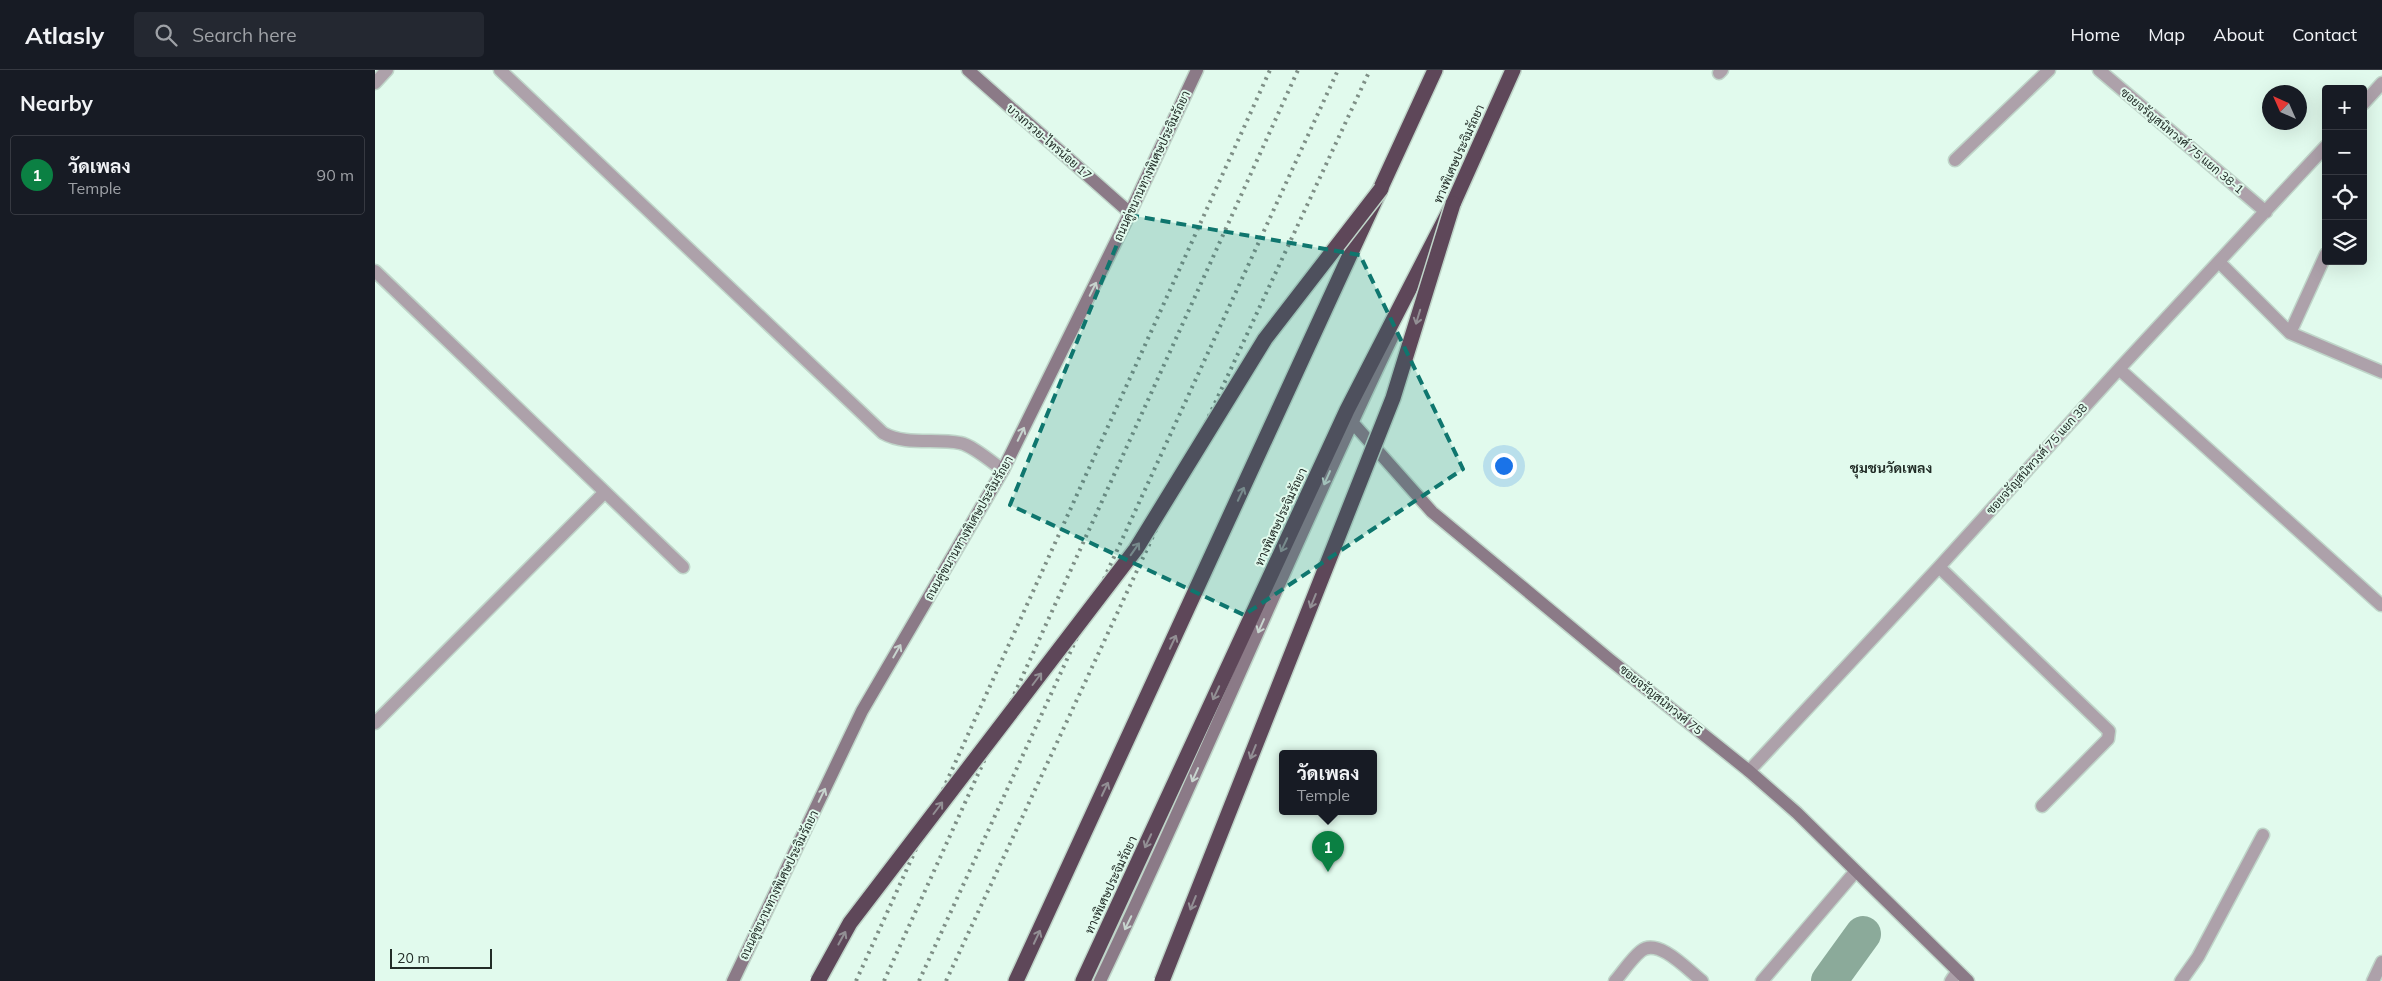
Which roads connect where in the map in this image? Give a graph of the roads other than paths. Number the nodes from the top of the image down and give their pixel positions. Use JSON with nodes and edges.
{"nodes":[{"id":1,"x":387,"y":70,"type":"edge"},
{"id":2,"x":501,"y":70,"type":"edge"},
{"id":3,"x":968,"y":70,"type":"edge"},
{"id":4,"x":1197,"y":70,"type":"edge"},
{"id":5,"x":1435,"y":70,"type":"edge"},
{"id":6,"x":1513,"y":70,"type":"edge"},
{"id":7,"x":1520,"y":70,"type":"edge"},
{"id":8,"x":2049,"y":70,"type":"edge"},
{"id":9,"x":2099,"y":70,"type":"edge"},
{"id":10,"x":375,"y":83,"type":"edge"},
{"id":11,"x":2382,"y":83,"type":"edge"},
{"id":12,"x":2367,"y":100,"type":"edge"},
{"id":13,"x":2322,"y":150,"type":"edge"},
{"id":14,"x":1955,"y":160,"type":"dead end"},
{"id":15,"x":1381,"y":189,"type":"junction"},
{"id":16,"x":1453,"y":204,"type":"junction"},
{"id":17,"x":2266,"y":212,"type":"junction"},
{"id":18,"x":1131,"y":213,"type":"junction"},
{"id":19,"x":2219,"y":262,"type":"junction"},
{"id":20,"x":2322,"y":263,"type":"edge"},
{"id":21,"x":375,"y":271,"type":"edge"},
{"id":22,"x":2290,"y":334,"type":"junction"},
{"id":23,"x":2119,"y":369,"type":"junction"},
{"id":24,"x":2382,"y":372,"type":"edge"},
{"id":25,"x":1352,"y":422,"type":"junction"},
{"id":26,"x":1003,"y":470,"type":"junction"},
{"id":27,"x":605,"y":492,"type":"junction"},
{"id":28,"x":683,"y":567,"type":"dead end"},
{"id":29,"x":1939,"y":567,"type":"junction"},
{"id":30,"x":2381,"y":605,"type":"dead end"},
{"id":31,"x":377,"y":718,"type":"edge"},
{"id":32,"x":1749,"y":771,"type":"junction"},
{"id":33,"x":2042,"y":806,"type":"dead end"},
{"id":34,"x":2263,"y":835,"type":"dead end"},
{"id":35,"x":1855,"y":872,"type":"junction"},
{"id":36,"x":2382,"y":962,"type":"edge"},
{"id":37,"x":1954,"y":976,"type":"edge"},
{"id":38,"x":733,"y":981,"type":"edge"},
{"id":39,"x":818,"y":981,"type":"edge"},
{"id":40,"x":1016,"y":981,"type":"edge"},
{"id":41,"x":1083,"y":981,"type":"edge"},
{"id":42,"x":1100,"y":981,"type":"edge"},
{"id":43,"x":1162,"y":981,"type":"edge"},
{"id":44,"x":1615,"y":981,"type":"edge"},
{"id":45,"x":1702,"y":981,"type":"edge"},
{"id":46,"x":1762,"y":981,"type":"edge"},
{"id":47,"x":1968,"y":981,"type":"edge"},
{"id":48,"x":2181,"y":981,"type":"edge"},
{"id":49,"x":2373,"y":981,"type":"edge"}],
"edges":[{"from":1,"to":10,"type":"street"},
{"from":2,"to":26,"type":"street"},
{"from":3,"to":18,"type":"main road","name":"บางกรวย-ไทรน้อย 17"},
{"from":4,"to":18,"type":"main road","name":"ถนนคู่ขนานทางพิเศษประจิมรัถยา"},
{"from":5,"to":15,"type":"highway"},
{"from":6,"to":16,"type":"highway","name":"ทางพิเศษประจิมรัถยา"},
{"from":7,"to":25,"type":"main road"},
{"from":8,"to":14,"type":"street"},
{"from":9,"to":17,"type":"street","name":"ซอยจรัญสนิทวงศ์ 75 แยก 38-1"},
{"from":11,"to":12,"type":"street"},
{"from":13,"to":17,"type":"street","name":"ซอยจรัญสนิทวงศ์ 75 แยก 38"},
{"from":39,"to":15,"type":"highway","one_way":true,"bridge":true},
{"from":40,"to":15,"type":"highway","one_way":true,"bridge":true},
{"from":16,"to":41,"type":"highway","name":"ทางพิเศษประจิมรัถยา","one_way":true,"bridge":true},
{"from":16,"to":43,"type":"highway","one_way":true,"bridge":true},
{"from":17,"to":19,"type":"street","name":"ซอยจรัญสนิทวงศ์ 75 แยก 38"},
{"from":26,"to":18,"type":"main road","name":"ถนนคู่ขนานทางพิเศษประจิมรัถยา","one_way":true},
{"from":19,"to":22,"type":"street"},
{"from":19,"to":23,"type":"street","name":"ซอยจรัญสนิทวงศ์ 75 แยก 38"},
{"from":20,"to":22,"type":"street"},
{"from":21,"to":27,"type":"street"},
{"from":22,"to":24,"type":"street"},
{"from":23,"to":29,"type":"street","name":"ซอยจรัญสนิทวงศ์ 75 แยก 38"},
{"from":23,"to":30,"type":"street"},
{"from":25,"to":32,"type":"main road","name":"ซอยจรัญสนิทวงศ์ 75"},
{"from":25,"to":42,"type":"main road","one_way":true},
{"from":38,"to":26,"type":"main road","name":"ถนนคู่ขนานทางพิเศษประจิมรัถยา","one_way":true},
{"from":27,"to":28,"type":"street"},
{"from":27,"to":31,"type":"street"},
{"from":29,"to":32,"type":"street","name":"ซอยจรัญสนิทวงศ์ 75 แยก 38"},
{"from":29,"to":33,"type":"street"},
{"from":32,"to":35,"type":"main road","name":"ซอยจรัญสนิทวงศ์ 75"},
{"from":34,"to":48,"type":"street"},
{"from":35,"to":37,"type":"main road","name":"ซอยจรัญสนิทวงศ์ 75"},
{"from":35,"to":46,"type":"street"},
{"from":36,"to":49,"type":"street"},
{"from":37,"to":47,"type":"main road","name":"ซอยจรัญสนิทวงศ์ 75"},
{"from":44,"to":45,"type":"street"}]}
